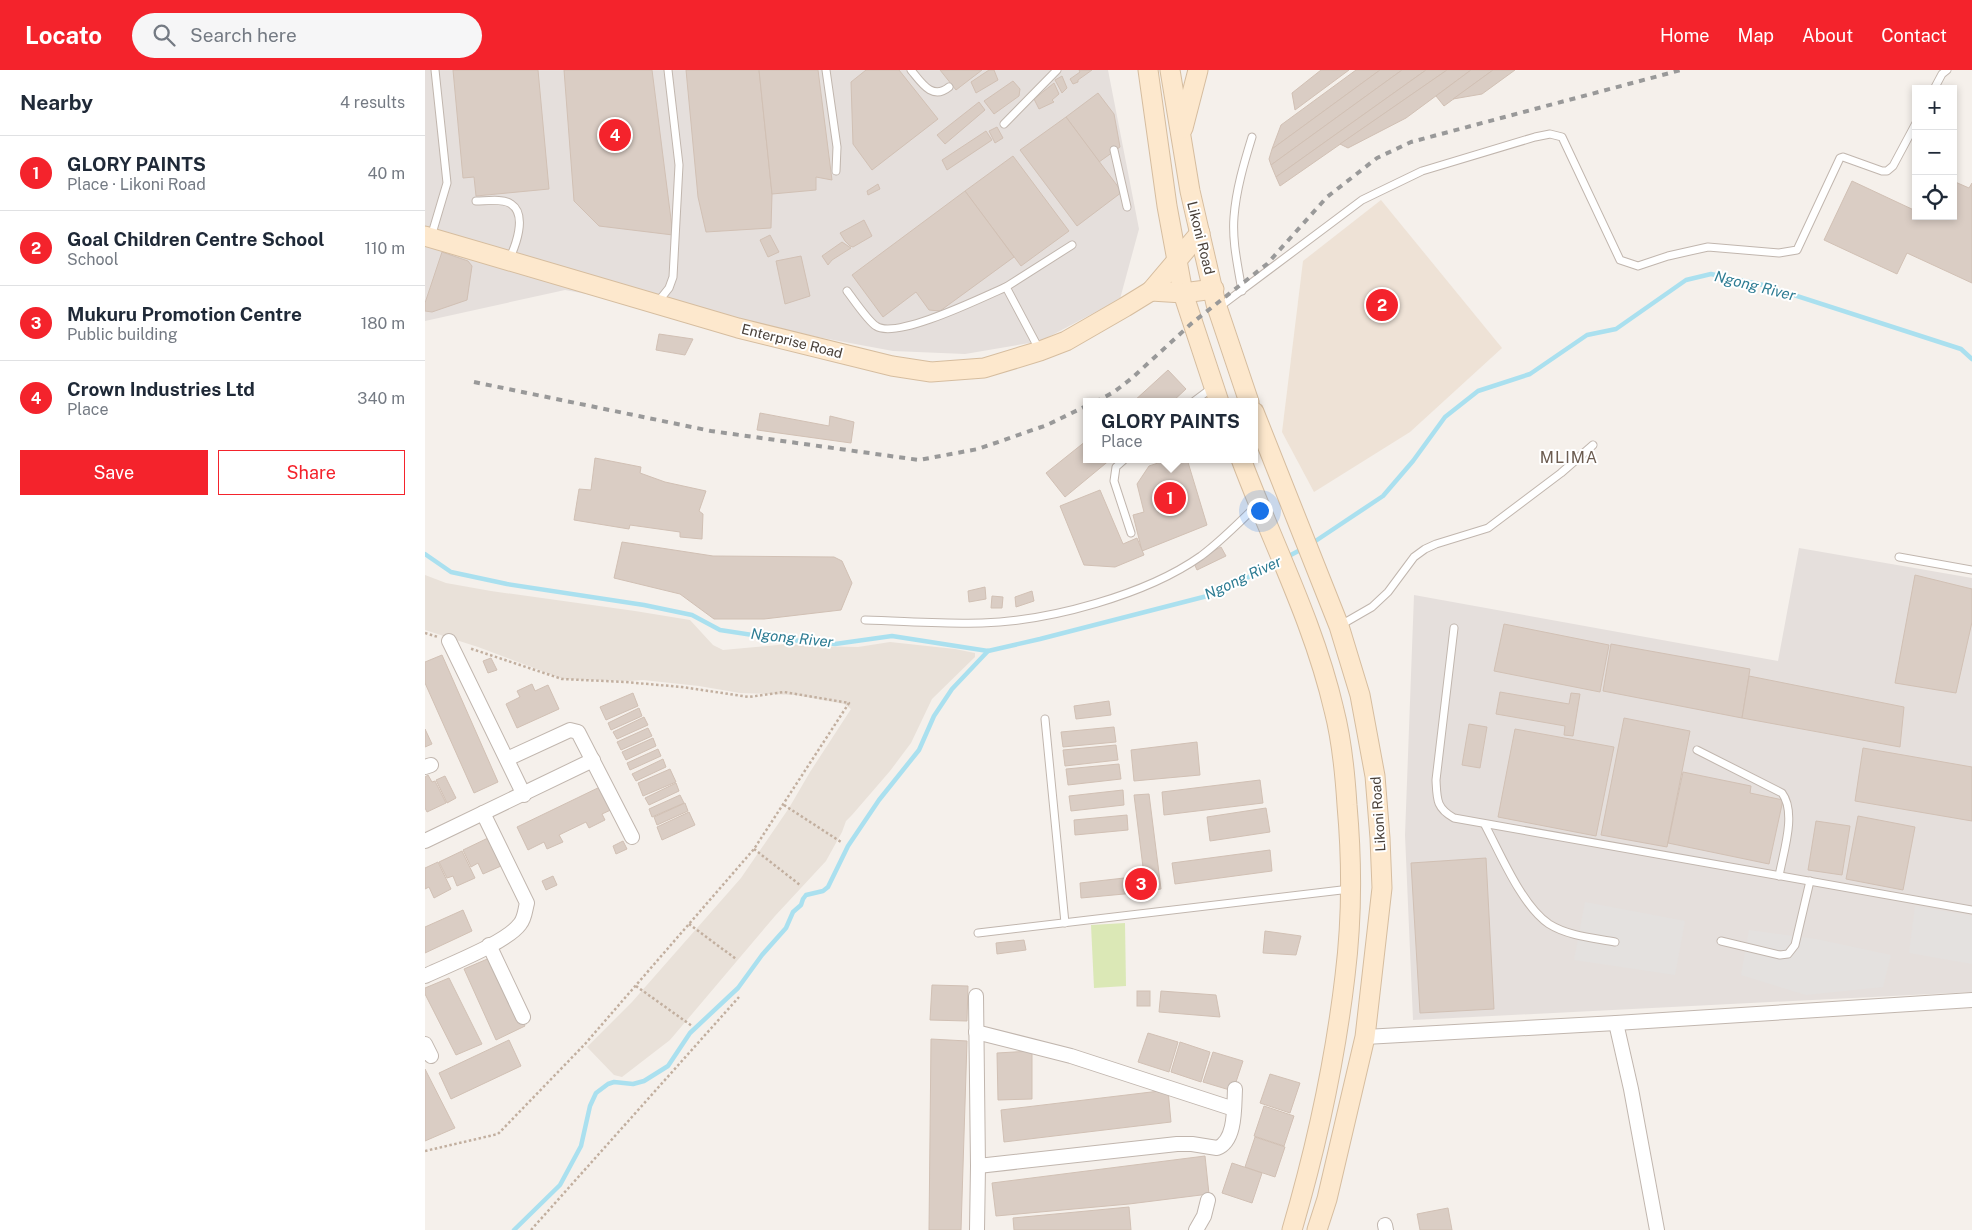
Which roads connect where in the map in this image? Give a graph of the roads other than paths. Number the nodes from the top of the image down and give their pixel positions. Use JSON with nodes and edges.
{"nodes":[{"id":1,"x":435,"y":70,"type":"edge"},
{"id":2,"x":668,"y":70,"type":"edge"},
{"id":3,"x":826,"y":70,"type":"edge"},
{"id":4,"x":911,"y":70,"type":"edge"},
{"id":5,"x":1057,"y":70,"type":"edge"},
{"id":6,"x":1148,"y":70,"type":"edge"},
{"id":7,"x":1169,"y":70,"type":"edge"},
{"id":8,"x":1198,"y":70,"type":"edge"},
{"id":9,"x":1947,"y":70,"type":"edge"},
{"id":10,"x":1936,"y":85,"type":"edge"},
{"id":11,"x":949,"y":87,"type":"dead end"},
{"id":12,"x":1004,"y":124,"type":"dead end"},
{"id":13,"x":1912,"y":130,"type":"edge"},
{"id":14,"x":1181,"y":137,"type":"junction"},
{"id":15,"x":1252,"y":137,"type":"dead end"},
{"id":16,"x":1114,"y":150,"type":"dead end"},
{"id":17,"x":836,"y":171,"type":"dead end"},
{"id":18,"x":476,"y":201,"type":"dead end"},
{"id":19,"x":1127,"y":207,"type":"dead end"},
{"id":20,"x":1200,"y":233,"type":"junction"},
{"id":21,"x":428,"y":237,"type":"edge"},
{"id":22,"x":1072,"y":245,"type":"dead end"},
{"id":23,"x":508,"y":260,"type":"junction"},
{"id":24,"x":1177,"y":261,"type":"junction"},
{"id":25,"x":1006,"y":287,"type":"junction"},
{"id":26,"x":1213,"y":289,"type":"junction"},
{"id":27,"x":847,"y":291,"type":"dead end"},
{"id":28,"x":1151,"y":291,"type":"junction"},
{"id":29,"x":1242,"y":291,"type":"junction"},
{"id":30,"x":1183,"y":293,"type":"junction"},
{"id":31,"x":657,"y":304,"type":"junction"},
{"id":32,"x":1217,"y":309,"type":"junction"},
{"id":33,"x":1040,"y":351,"type":"junction"},
{"id":34,"x":1217,"y":394,"type":"edge"},
{"id":35,"x":1205,"y":398,"type":"edge"},
{"id":36,"x":1248,"y":398,"type":"edge"},
{"id":37,"x":1258,"y":422,"type":"edge"},
{"id":38,"x":1593,"y":445,"type":"dead end"},
{"id":39,"x":1120,"y":463,"type":"edge"},
{"id":40,"x":1243,"y":463,"type":"edge"},
{"id":41,"x":1261,"y":512,"type":"junction"},
{"id":42,"x":1131,"y":533,"type":"dead end"},
{"id":43,"x":1899,"y":557,"type":"dead end"},
{"id":44,"x":1972,"y":570,"type":"edge"},
{"id":45,"x":865,"y":620,"type":"dead end"},
{"id":46,"x":1339,"y":626,"type":"junction"},
{"id":47,"x":1454,"y":628,"type":"dead end"},
{"id":48,"x":449,"y":641,"type":"road end"},
{"id":49,"x":1045,"y":719,"type":"dead end"},
{"id":50,"x":1697,"y":750,"type":"dead end"},
{"id":51,"x":507,"y":759,"type":"junction"},
{"id":52,"x":593,"y":760,"type":"junction"},
{"id":53,"x":524,"y":795,"type":"junction"},
{"id":54,"x":483,"y":813,"type":"junction"},
{"id":55,"x":1485,"y":825,"type":"junction"},
{"id":56,"x":631,"y":837,"type":"dead end"},
{"id":57,"x":425,"y":841,"type":"edge"},
{"id":58,"x":1779,"y":876,"type":"junction"},
{"id":59,"x":1810,"y":881,"type":"junction"},
{"id":60,"x":1350,"y":889,"type":"junction"},
{"id":61,"x":1972,"y":910,"type":"edge"},
{"id":62,"x":1065,"y":923,"type":"junction"},
{"id":63,"x":977,"y":933,"type":"dead end"},
{"id":64,"x":1721,"y":941,"type":"dead end"},
{"id":65,"x":1615,"y":942,"type":"dead end"},
{"id":66,"x":489,"y":946,"type":"junction"},
{"id":67,"x":425,"y":976,"type":"edge"},
{"id":68,"x":976,"y":996,"type":"dead end"},
{"id":69,"x":1972,"y":1000,"type":"edge"},
{"id":70,"x":523,"y":1017,"type":"dead end"},
{"id":71,"x":1616,"y":1023,"type":"junction"},
{"id":72,"x":976,"y":1032,"type":"junction"},
{"id":73,"x":1365,"y":1037,"type":"junction"},
{"id":74,"x":1235,"y":1090,"type":"dead end"},
{"id":75,"x":1234,"y":1109,"type":"junction"},
{"id":76,"x":979,"y":1166,"type":"junction"},
{"id":77,"x":1208,"y":1200,"type":"dead end"},
{"id":78,"x":977,"y":1230,"type":"edge"},
{"id":79,"x":1196,"y":1230,"type":"edge"},
{"id":80,"x":1291,"y":1230,"type":"edge"},
{"id":81,"x":1317,"y":1230,"type":"edge"},
{"id":82,"x":1657,"y":1230,"type":"edge"}],
"edges":[{"from":1,"to":21,"type":"lane"},
{"from":2,"to":31,"type":"lane"},
{"from":3,"to":17,"type":"lane"},
{"from":4,"to":11,"type":"lane"},
{"from":5,"to":12,"type":"lane"},
{"from":6,"to":24,"type":"main road","name":"Likoni Road"},
{"from":7,"to":14,"type":"main road","name":"Likoni Road"},
{"from":8,"to":14,"type":"main road"},
{"from":9,"to":10,"type":"lane"},
{"from":13,"to":29,"type":"lane"},
{"from":14,"to":20,"type":"main road","name":"Likoni Road"},
{"from":15,"to":29,"type":"lane"},
{"from":16,"to":19,"type":"lane"},
{"from":18,"to":23,"type":"lane"},
{"from":20,"to":24,"type":"main road","name":"Enterprise Road"},
{"from":20,"to":26,"type":"main road","name":"Likoni Road"},
{"from":21,"to":23,"type":"main road","name":"Enterprise Road"},
{"from":22,"to":25,"type":"lane"},
{"from":23,"to":31,"type":"main road","name":"Enterprise Road"},
{"from":24,"to":28,"type":"main road","name":"Enterprise Road"},
{"from":24,"to":30,"type":"main road","name":"Likoni Road"},
{"from":25,"to":27,"type":"lane"},
{"from":25,"to":33,"type":"lane"},
{"from":26,"to":30,"type":"main road"},
{"from":26,"to":32,"type":"main road","name":"Likoni Road"},
{"from":28,"to":30,"type":"main road"},
{"from":28,"to":33,"type":"main road","name":"Enterprise Road"},
{"from":29,"to":32,"type":"lane"},
{"from":30,"to":34,"type":"main road","name":"Likoni Road"},
{"from":31,"to":33,"type":"main road","name":"Enterprise Road"},
{"from":32,"to":36,"type":"main road","name":"Likoni Road"},
{"from":34,"to":35,"type":"lane"},
{"from":37,"to":46,"type":"main road","name":"Likoni Road"},
{"from":38,"to":46,"type":"lane"},
{"from":39,"to":42,"type":"lane"},
{"from":40,"to":41,"type":"main road"},
{"from":41,"to":45,"type":"lane"},
{"from":41,"to":60,"type":"main road"},
{"from":43,"to":44,"type":"lane"},
{"from":46,"to":73,"type":"main road","name":"Likoni Road"},
{"from":47,"to":55,"type":"lane"},
{"from":48,"to":51,"type":"street"},
{"from":49,"to":62,"type":"lane"},
{"from":50,"to":58,"type":"lane"},
{"from":51,"to":52,"type":"street"},
{"from":51,"to":53,"type":"street"},
{"from":52,"to":53,"type":"street"},
{"from":52,"to":56,"type":"street"},
{"from":53,"to":54,"type":"street"},
{"from":54,"to":57,"type":"street"},
{"from":54,"to":66,"type":"street"},
{"from":55,"to":58,"type":"lane"},
{"from":55,"to":65,"type":"lane"},
{"from":58,"to":59,"type":"lane"},
{"from":59,"to":61,"type":"lane"},
{"from":59,"to":64,"type":"lane"},
{"from":60,"to":62,"type":"lane"},
{"from":60,"to":80,"type":"main road"},
{"from":62,"to":63,"type":"lane"},
{"from":66,"to":67,"type":"street"},
{"from":66,"to":70,"type":"street"},
{"from":68,"to":72,"type":"street"},
{"from":69,"to":71,"type":"street"},
{"from":71,"to":73,"type":"street"},
{"from":71,"to":82,"type":"street"},
{"from":72,"to":75,"type":"street"},
{"from":72,"to":76,"type":"street"},
{"from":73,"to":81,"type":"main road","name":"Likoni Road"},
{"from":74,"to":75,"type":"street"},
{"from":75,"to":76,"type":"street"},
{"from":76,"to":78,"type":"street"},
{"from":77,"to":79,"type":"street"}]}
